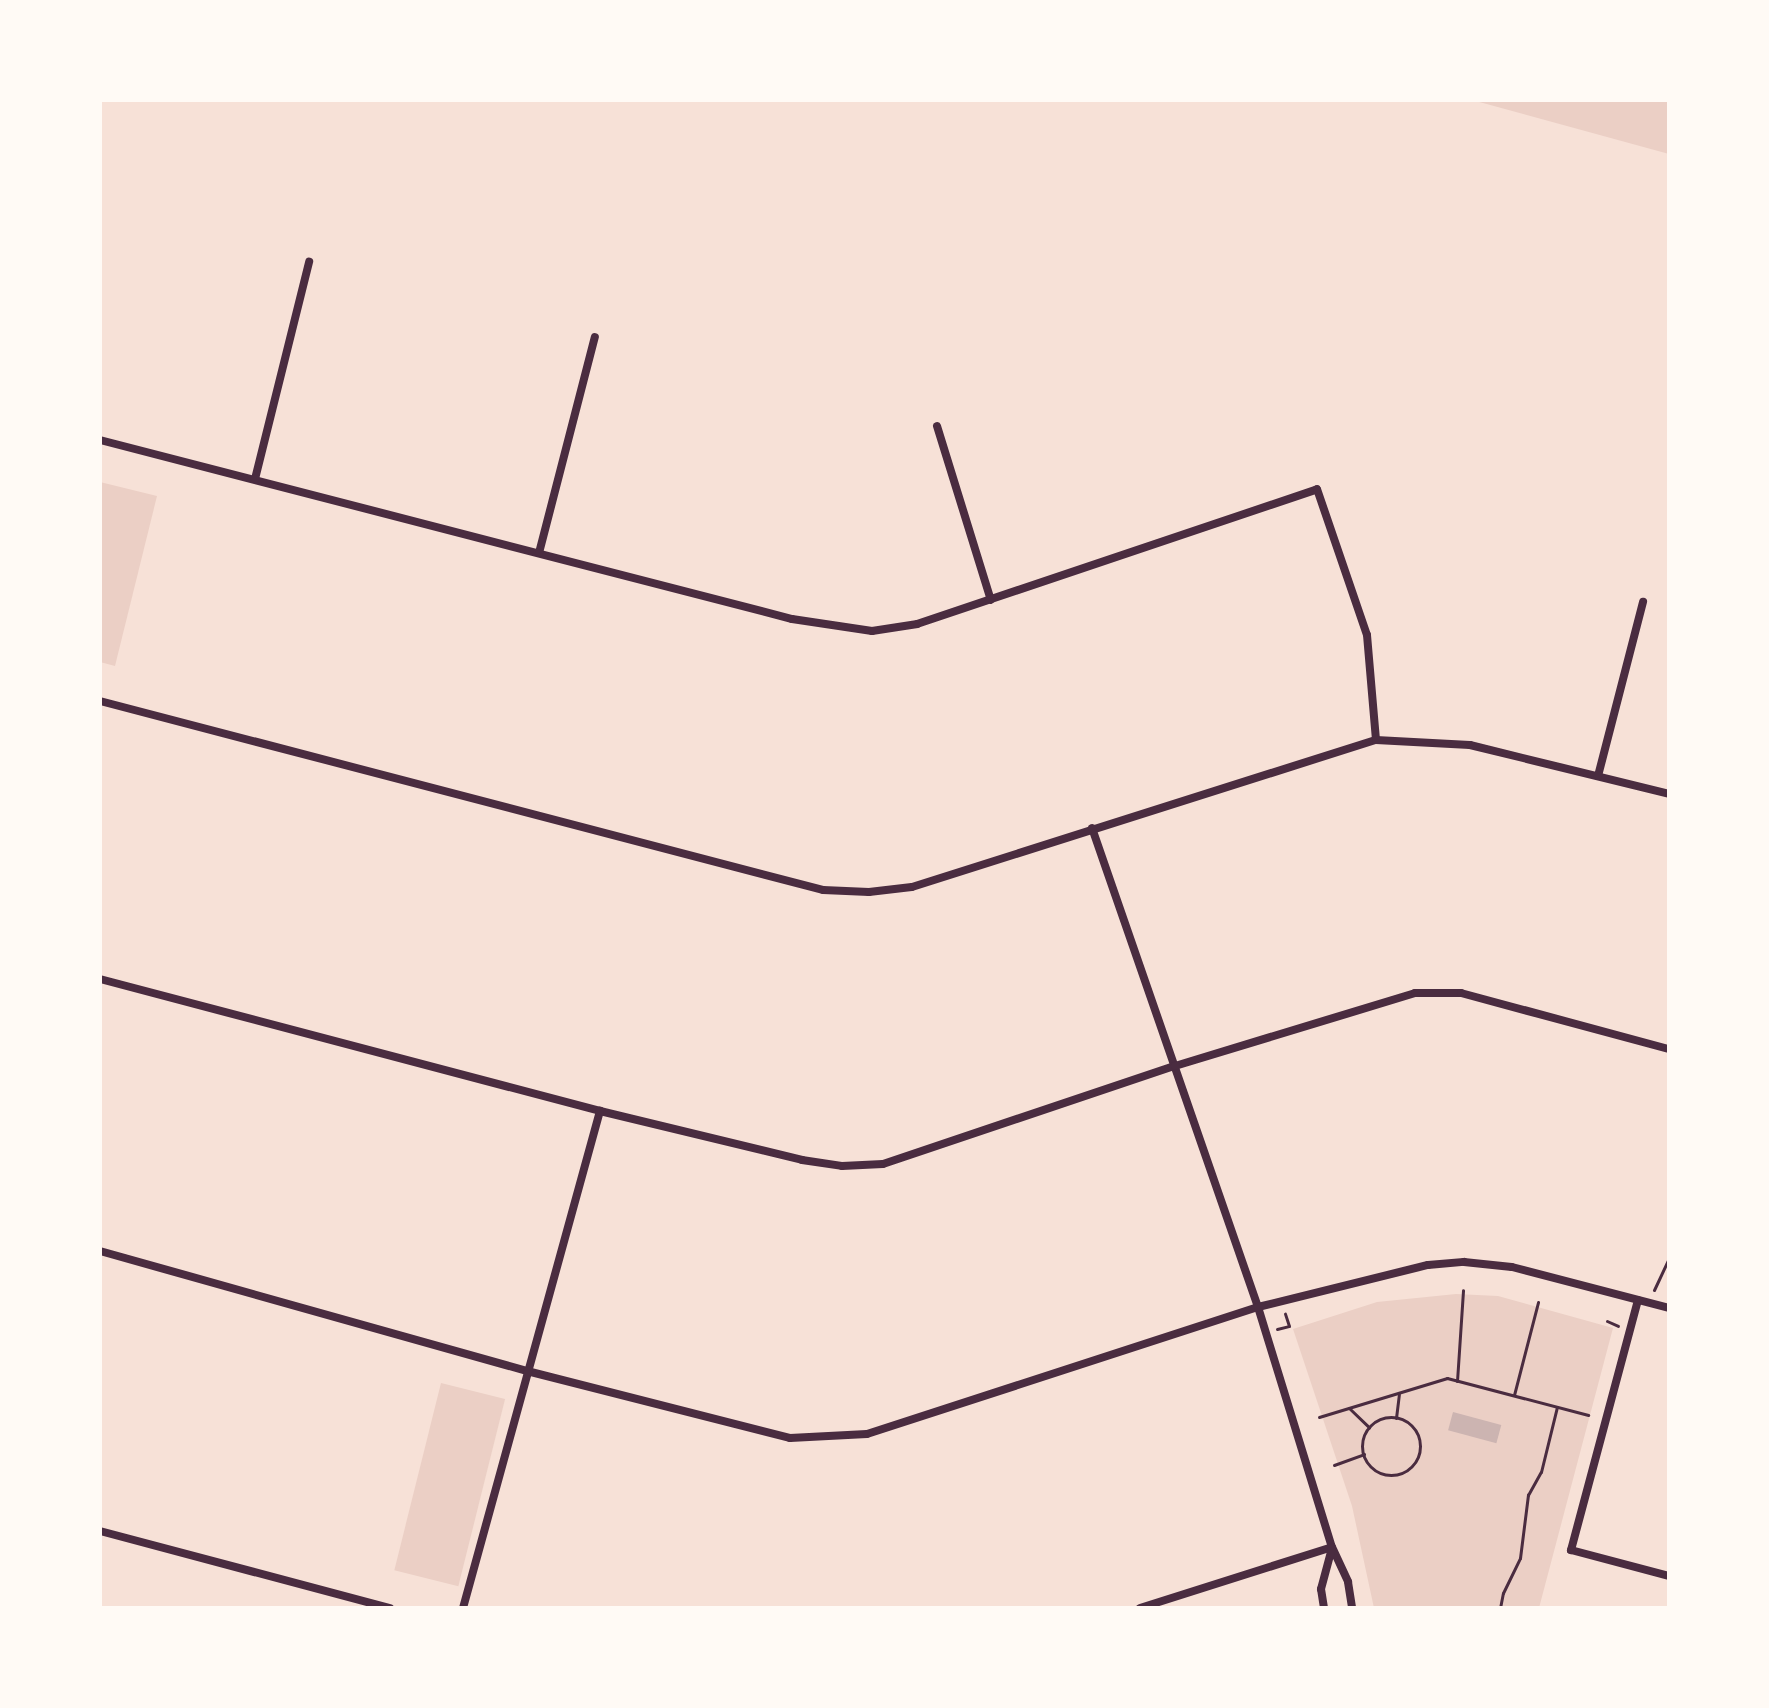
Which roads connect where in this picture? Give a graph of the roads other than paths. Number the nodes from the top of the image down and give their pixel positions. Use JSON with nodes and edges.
{"nodes":[{"id":1,"x":309,"y":262,"type":"dead end"},
{"id":2,"x":595,"y":337,"type":"dead end"},
{"id":3,"x":937,"y":426,"type":"dead end"},
{"id":4,"x":100,"y":440,"type":"edge"},
{"id":5,"x":255,"y":479,"type":"junction"},
{"id":6,"x":539,"y":553,"type":"junction"},
{"id":7,"x":991,"y":600,"type":"junction"},
{"id":8,"x":1643,"y":602,"type":"dead end"},
{"id":9,"x":100,"y":701,"type":"edge"},
{"id":10,"x":1376,"y":740,"type":"junction"},
{"id":11,"x":1598,"y":776,"type":"junction"},
{"id":12,"x":1669,"y":794,"type":"edge"},
{"id":13,"x":1092,"y":828,"type":"junction"},
{"id":14,"x":100,"y":979,"type":"edge"},
{"id":15,"x":1669,"y":1049,"type":"edge"},
{"id":16,"x":1175,"y":1066,"type":"junction"},
{"id":17,"x":600,"y":1111,"type":"junction"},
{"id":18,"x":100,"y":1251,"type":"edge"},
{"id":19,"x":1638,"y":1300,"type":"junction"},
{"id":20,"x":1258,"y":1307,"type":"junction"},
{"id":21,"x":1669,"y":1308,"type":"edge"},
{"id":22,"x":527,"y":1371,"type":"junction"},
{"id":23,"x":100,"y":1531,"type":"edge"},
{"id":24,"x":1332,"y":1547,"type":"junction"},
{"id":25,"x":1669,"y":1576,"type":"edge"},
{"id":26,"x":390,"y":1608,"type":"edge"},
{"id":27,"x":463,"y":1608,"type":"edge"},
{"id":28,"x":1140,"y":1608,"type":"edge"},
{"id":29,"x":1324,"y":1608,"type":"edge"},
{"id":30,"x":1352,"y":1608,"type":"edge"}],
"edges":[{"from":1,"to":5,"type":"street"},
{"from":2,"to":6,"type":"street"},
{"from":3,"to":7,"type":"street"},
{"from":4,"to":5,"type":"street"},
{"from":5,"to":6,"type":"street"},
{"from":6,"to":7,"type":"street"},
{"from":7,"to":10,"type":"street"},
{"from":8,"to":11,"type":"street"},
{"from":9,"to":13,"type":"street"},
{"from":10,"to":11,"type":"street"},
{"from":10,"to":13,"type":"street"},
{"from":11,"to":12,"type":"street"},
{"from":13,"to":16,"type":"street"},
{"from":14,"to":17,"type":"street"},
{"from":15,"to":16,"type":"street"},
{"from":16,"to":17,"type":"street"},
{"from":16,"to":20,"type":"street"},
{"from":17,"to":22,"type":"street"},
{"from":18,"to":22,"type":"street"},
{"from":19,"to":20,"type":"street"},
{"from":19,"to":21,"type":"street"},
{"from":19,"to":25,"type":"street"},
{"from":20,"to":22,"type":"street"},
{"from":20,"to":24,"type":"street"},
{"from":22,"to":27,"type":"street"},
{"from":23,"to":26,"type":"street"},
{"from":24,"to":28,"type":"street"},
{"from":24,"to":29,"type":"street"},
{"from":24,"to":30,"type":"street"}]}
